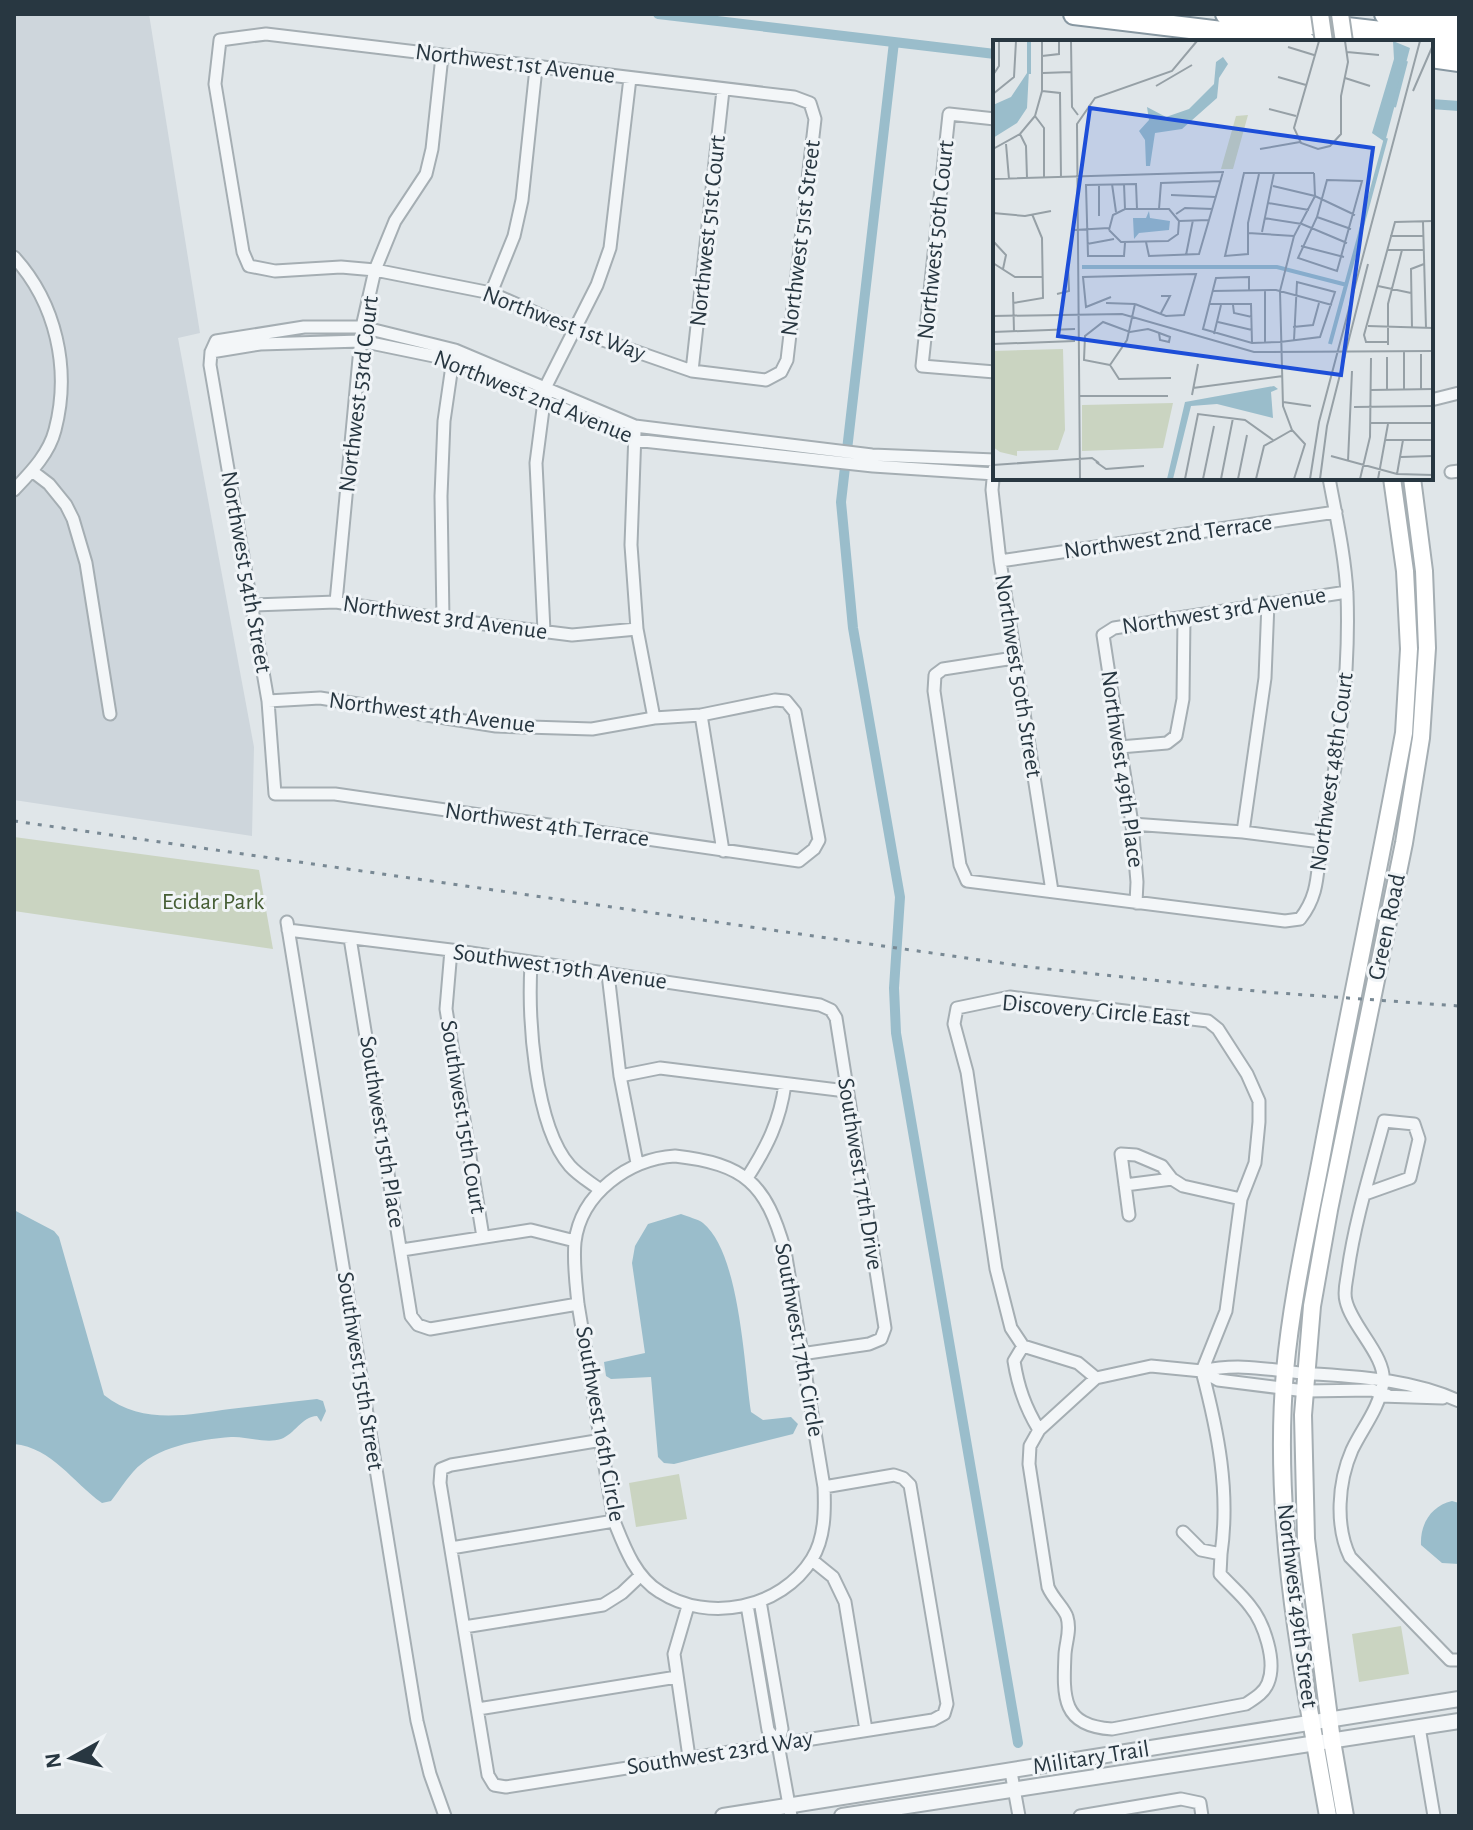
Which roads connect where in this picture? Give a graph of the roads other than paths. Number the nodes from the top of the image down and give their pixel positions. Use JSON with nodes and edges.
{"nodes":[{"id":1,"x":1074,"y":14,"type":"edge"},
{"id":2,"x":1226,"y":14,"type":"edge"},
{"id":3,"x":1320,"y":14,"type":"edge"},
{"id":4,"x":1340,"y":14,"type":"edge"},
{"id":5,"x":1385,"y":14,"type":"edge"},
{"id":6,"x":1459,"y":23,"type":"edge"},
{"id":7,"x":1288,"y":40,"type":"edge"},
{"id":8,"x":1324,"y":40,"type":"edge"},
{"id":9,"x":1344,"y":40,"type":"edge"},
{"id":10,"x":1459,"y":41,"type":"edge"},
{"id":11,"x":442,"y":56,"type":"junction"},
{"id":12,"x":1433,"y":57,"type":"edge"},
{"id":13,"x":1459,"y":61,"type":"edge"},
{"id":14,"x":536,"y":68,"type":"junction"},
{"id":15,"x":630,"y":78,"type":"junction"},
{"id":16,"x":723,"y":90,"type":"junction"},
{"id":17,"x":810,"y":103,"type":"joint"},
{"id":18,"x":993,"y":119,"type":"edge"},
{"id":19,"x":14,"y":257,"type":"edge"},
{"id":20,"x":249,"y":266,"type":"joint"},
{"id":21,"x":375,"y":270,"type":"junction"},
{"id":22,"x":491,"y":293,"type":"junction"},
{"id":23,"x":362,"y":327,"type":"junction"},
{"id":24,"x":574,"y":330,"type":"junction"},
{"id":25,"x":361,"y":341,"type":"junction"},
{"id":26,"x":211,"y":352,"type":"junction"},
{"id":27,"x":454,"y":355,"type":"junction"},
{"id":28,"x":692,"y":371,"type":"junction"},
{"id":29,"x":781,"y":372,"type":"joint"},
{"id":30,"x":993,"y":372,"type":"edge"},
{"id":31,"x":546,"y":386,"type":"junction"},
{"id":32,"x":1459,"y":393,"type":"edge"},
{"id":33,"x":1433,"y":400,"type":"edge"},
{"id":34,"x":544,"y":402,"type":"junction"},
{"id":35,"x":635,"y":426,"type":"junction"},
{"id":36,"x":634,"y":440,"type":"junction"},
{"id":37,"x":827,"y":456,"type":"junction"},
{"id":38,"x":865,"y":460,"type":"junction"},
{"id":39,"x":993,"y":460,"type":"edge"},
{"id":40,"x":32,"y":471,"type":"junction"},
{"id":41,"x":993,"y":474,"type":"edge"},
{"id":42,"x":993,"y":480,"type":"edge"},
{"id":43,"x":1329,"y":480,"type":"edge"},
{"id":44,"x":1392,"y":480,"type":"edge"},
{"id":45,"x":1412,"y":480,"type":"edge"},
{"id":46,"x":14,"y":490,"type":"edge"},
{"id":47,"x":1336,"y":512,"type":"junction"},
{"id":48,"x":1000,"y":561,"type":"junction"},
{"id":49,"x":1347,"y":592,"type":"junction"},
{"id":50,"x":336,"y":602,"type":"junction"},
{"id":51,"x":1268,"y":603,"type":"junction"},
{"id":52,"x":252,"y":605,"type":"junction"},
{"id":53,"x":1184,"y":617,"type":"junction"},
{"id":54,"x":443,"y":619,"type":"junction"},
{"id":55,"x":637,"y":629,"type":"junction"},
{"id":56,"x":544,"y":631,"type":"junction"},
{"id":57,"x":1103,"y":635,"type":"joint"},
{"id":58,"x":1014,"y":658,"type":"junction"},
{"id":59,"x":268,"y":701,"type":"junction"},
{"id":60,"x":110,"y":714,"type":"dead end"},
{"id":61,"x":701,"y":715,"type":"junction"},
{"id":62,"x":654,"y":718,"type":"junction"},
{"id":63,"x":1120,"y":747,"type":"junction"},
{"id":64,"x":275,"y":794,"type":"joint"},
{"id":65,"x":1132,"y":824,"type":"junction"},
{"id":66,"x":1243,"y":832,"type":"junction"},
{"id":67,"x":1321,"y":842,"type":"junction"},
{"id":68,"x":814,"y":849,"type":"joint"},
{"id":69,"x":723,"y":851,"type":"junction"},
{"id":70,"x":1052,"y":891,"type":"junction"},
{"id":71,"x":1136,"y":903,"type":"junction"},
{"id":72,"x":288,"y":926,"type":"joint"},
{"id":73,"x":350,"y":938,"type":"junction"},
{"id":74,"x":451,"y":950,"type":"junction"},
{"id":75,"x":531,"y":964,"type":"junction"},
{"id":76,"x":608,"y":974,"type":"junction"},
{"id":77,"x":831,"y":1010,"type":"joint"},
{"id":78,"x":620,"y":1076,"type":"junction"},
{"id":79,"x":785,"y":1084,"type":"junction"},
{"id":80,"x":846,"y":1091,"type":"junction"},
{"id":81,"x":637,"y":1163,"type":"junction"},
{"id":82,"x":747,"y":1178,"type":"junction"},
{"id":83,"x":1172,"y":1179,"type":"junction"},
{"id":84,"x":1125,"y":1185,"type":"junction"},
{"id":85,"x":599,"y":1189,"type":"junction"},
{"id":86,"x":1365,"y":1194,"type":"junction"},
{"id":87,"x":1241,"y":1199,"type":"junction"},
{"id":88,"x":1129,"y":1215,"type":"dead end"},
{"id":89,"x":483,"y":1237,"type":"junction"},
{"id":90,"x":575,"y":1241,"type":"junction"},
{"id":91,"x":402,"y":1250,"type":"junction"},
{"id":92,"x":578,"y":1304,"type":"junction"},
{"id":93,"x":1023,"y":1346,"type":"junction"},
{"id":94,"x":801,"y":1354,"type":"junction"},
{"id":95,"x":1202,"y":1371,"type":"junction"},
{"id":96,"x":1306,"y":1373,"type":"junction"},
{"id":97,"x":1096,"y":1378,"type":"junction"},
{"id":98,"x":1285,"y":1379,"type":"junction"},
{"id":99,"x":1305,"y":1391,"type":"junction"},
{"id":100,"x":1383,"y":1391,"type":"junction"},
{"id":101,"x":1455,"y":1399,"type":"edge"},
{"id":102,"x":1039,"y":1430,"type":"junction"},
{"id":103,"x":602,"y":1440,"type":"junction"},
{"id":104,"x":824,"y":1487,"type":"junction"},
{"id":105,"x":614,"y":1521,"type":"junction"},
{"id":106,"x":1183,"y":1532,"type":"dead end"},
{"id":107,"x":451,"y":1548,"type":"junction"},
{"id":108,"x":1221,"y":1554,"type":"junction"},
{"id":109,"x":812,"y":1560,"type":"junction"},
{"id":110,"x":641,"y":1575,"type":"junction"},
{"id":111,"x":760,"y":1601,"type":"junction"},
{"id":112,"x":747,"y":1605,"type":"junction"},
{"id":113,"x":688,"y":1606,"type":"junction"},
{"id":114,"x":464,"y":1627,"type":"junction"},
{"id":115,"x":1459,"y":1660,"type":"edge"},
{"id":116,"x":677,"y":1677,"type":"junction"},
{"id":117,"x":1459,"y":1699,"type":"edge"},
{"id":118,"x":478,"y":1709,"type":"junction"},
{"id":119,"x":1330,"y":1719,"type":"junction"},
{"id":120,"x":1459,"y":1721,"type":"edge"},
{"id":121,"x":1312,"y":1722,"type":"junction"},
{"id":122,"x":1419,"y":1727,"type":"junction"},
{"id":123,"x":866,"y":1730,"type":"junction"},
{"id":124,"x":1324,"y":1742,"type":"junction"},
{"id":125,"x":778,"y":1744,"type":"junction"},
{"id":126,"x":689,"y":1757,"type":"junction"},
{"id":127,"x":1011,"y":1772,"type":"junction"},
{"id":128,"x":1014,"y":1789,"type":"junction"},
{"id":129,"x":1201,"y":1810,"type":"edge"},
{"id":130,"x":790,"y":1811,"type":"edge"},
{"id":131,"x":1114,"y":1813,"type":"edge"},
{"id":132,"x":445,"y":1816,"type":"edge"},
{"id":133,"x":723,"y":1816,"type":"edge"},
{"id":134,"x":842,"y":1816,"type":"edge"},
{"id":135,"x":1019,"y":1816,"type":"edge"},
{"id":136,"x":1080,"y":1816,"type":"edge"},
{"id":137,"x":1328,"y":1816,"type":"edge"},
{"id":138,"x":1345,"y":1816,"type":"edge"},
{"id":139,"x":1434,"y":1816,"type":"edge"}],
"edges":[{"from":1,"to":7,"type":"highway"},
{"from":2,"to":10,"type":"highway"},
{"from":3,"to":8,"type":"main road","bridge":true},
{"from":4,"to":9,"type":"main road","bridge":true},
{"from":5,"to":6,"type":"highway"},
{"from":11,"to":14,"type":"street","name":"Northwest 1st Avenue"},
{"from":11,"to":20,"type":"street","name":"Northwest 1st Avenue"},
{"from":11,"to":21,"type":"street","name":"Northwest 53rd Court"},
{"from":12,"to":13,"type":"highway"},
{"from":14,"to":15,"type":"street","name":"Northwest 1st Avenue"},
{"from":14,"to":22,"type":"street"},
{"from":15,"to":16,"type":"street","name":"Northwest 1st Avenue"},
{"from":15,"to":24,"type":"street"},
{"from":16,"to":17,"type":"street","name":"Northwest 1st Avenue"},
{"from":16,"to":28,"type":"street","name":"Northwest 51st Court"},
{"from":17,"to":29,"type":"street","name":"Northwest 51st Street"},
{"from":18,"to":30,"type":"street","name":"Northwest 50th Court"},
{"from":19,"to":40,"type":"street"},
{"from":20,"to":21,"type":"street","name":"Northwest 1st Way"},
{"from":21,"to":22,"type":"street","name":"Northwest 1st Way"},
{"from":21,"to":23,"type":"street","name":"Northwest 53rd Court"},
{"from":22,"to":24,"type":"street","name":"Northwest 1st Way"},
{"from":23,"to":25,"type":"street","name":"Northwest 53rd Court"},
{"from":23,"to":26,"type":"street","name":"Northwest 2nd Avenue"},
{"from":23,"to":27,"type":"street","name":"Northwest 2nd Avenue"},
{"from":24,"to":28,"type":"street","name":"Northwest 1st Way"},
{"from":24,"to":31,"type":"street"},
{"from":25,"to":26,"type":"street","name":"Northwest 2nd Avenue"},
{"from":25,"to":27,"type":"street","name":"Northwest 2nd Avenue"},
{"from":25,"to":50,"type":"street","name":"Northwest 53rd Court"},
{"from":26,"to":52,"type":"street","name":"Northwest 54th Street"},
{"from":27,"to":31,"type":"street","name":"Northwest 2nd Avenue"},
{"from":27,"to":34,"type":"street","name":"Northwest 2nd Avenue"},
{"from":27,"to":54,"type":"street"},
{"from":28,"to":29,"type":"street","name":"Northwest 1st Way"},
{"from":31,"to":34,"type":"street"},
{"from":31,"to":35,"type":"street","name":"Northwest 2nd Avenue"},
{"from":32,"to":33,"type":"street"},
{"from":34,"to":36,"type":"street","name":"Northwest 2nd Avenue"},
{"from":34,"to":56,"type":"street"},
{"from":35,"to":36,"type":"street"},
{"from":35,"to":37,"type":"street","name":"Northwest 2nd Avenue"},
{"from":36,"to":37,"type":"street","name":"Northwest 2nd Avenue"},
{"from":36,"to":55,"type":"street"},
{"from":37,"to":38,"type":"street","name":"Northwest 2nd Avenue"},
{"from":38,"to":39,"type":"street","name":"Northwest 2nd Avenue"},
{"from":38,"to":41,"type":"street","name":"Northwest 2nd Avenue"},
{"from":40,"to":46,"type":"street"},
{"from":40,"to":60,"type":"street"},
{"from":42,"to":48,"type":"street","name":"Northwest 50th Street"},
{"from":43,"to":47,"type":"street","name":"Northwest 48th Court"},
{"from":44,"to":98,"type":"main road","name":"Green Road"},
{"from":45,"to":96,"type":"main road","name":"Green Road"},
{"from":47,"to":48,"type":"street","name":"Northwest 2nd Terrace"},
{"from":47,"to":49,"type":"street","name":"Northwest 48th Court"},
{"from":48,"to":58,"type":"street","name":"Northwest 50th Street"},
{"from":49,"to":51,"type":"street","name":"Northwest 3rd Avenue"},
{"from":49,"to":67,"type":"street","name":"Northwest 48th Court"},
{"from":50,"to":52,"type":"street","name":"Northwest 3rd Avenue"},
{"from":50,"to":54,"type":"street","name":"Northwest 3rd Avenue"},
{"from":51,"to":53,"type":"street","name":"Northwest 3rd Avenue"},
{"from":51,"to":66,"type":"street"},
{"from":52,"to":59,"type":"street","name":"Northwest 54th Street"},
{"from":53,"to":57,"type":"street","name":"Northwest 3rd Avenue"},
{"from":53,"to":63,"type":"street"},
{"from":54,"to":56,"type":"street","name":"Northwest 3rd Avenue"},
{"from":55,"to":56,"type":"street","name":"Northwest 3rd Avenue"},
{"from":55,"to":62,"type":"street"},
{"from":57,"to":63,"type":"street","name":"Northwest 49th Place"},
{"from":58,"to":70,"type":"street","name":"Northwest 50th Street"},
{"from":58,"to":70,"type":"street"},
{"from":59,"to":62,"type":"street","name":"Northwest 4th Avenue"},
{"from":59,"to":64,"type":"street","name":"Northwest 54th Street"},
{"from":61,"to":62,"type":"street","name":"Northwest 4th Avenue"},
{"from":61,"to":68,"type":"street","name":"Northwest 4th Avenue"},
{"from":61,"to":69,"type":"street"},
{"from":63,"to":65,"type":"street","name":"Northwest 49th Place"},
{"from":64,"to":69,"type":"street","name":"Northwest 4th Terrace"},
{"from":65,"to":66,"type":"street"},
{"from":65,"to":71,"type":"street","name":"Northwest 49th Place"},
{"from":66,"to":67,"type":"street"},
{"from":67,"to":71,"type":"street","name":"Northwest 48th Court"},
{"from":68,"to":69,"type":"street","name":"Northwest 4th Terrace"},
{"from":70,"to":71,"type":"street"},
{"from":72,"to":73,"type":"street","name":"Southwest 19th Avenue"},
{"from":72,"to":132,"type":"street","name":"Southwest 15th Street"},
{"from":73,"to":74,"type":"street","name":"Southwest 19th Avenue"},
{"from":73,"to":91,"type":"street","name":"Southwest 15th Place"},
{"from":74,"to":75,"type":"street","name":"Southwest 19th Avenue"},
{"from":74,"to":89,"type":"street","name":"Southwest 15th Court"},
{"from":75,"to":76,"type":"street","name":"Southwest 19th Avenue"},
{"from":75,"to":85,"type":"street"},
{"from":76,"to":77,"type":"street","name":"Southwest 19th Avenue"},
{"from":76,"to":78,"type":"street"},
{"from":77,"to":80,"type":"street","name":"Southwest 17th Drive"},
{"from":78,"to":79,"type":"street"},
{"from":78,"to":81,"type":"street"},
{"from":79,"to":80,"type":"street"},
{"from":79,"to":82,"type":"street"},
{"from":80,"to":94,"type":"street","name":"Southwest 17th Drive"},
{"from":81,"to":82,"type":"street","name":"Southwest 17th Circle"},
{"from":81,"to":85,"type":"street","name":"Southwest 16th Circle"},
{"from":82,"to":94,"type":"street","name":"Southwest 17th Circle"},
{"from":83,"to":84,"type":"street"},
{"from":83,"to":84,"type":"street"},
{"from":83,"to":87,"type":"street"},
{"from":84,"to":88,"type":"street"},
{"from":85,"to":90,"type":"street","name":"Southwest 16th Circle"},
{"from":86,"to":86,"type":"street"},
{"from":86,"to":100,"type":"street"},
{"from":87,"to":93,"type":"street","name":"Discovery Circle East"},
{"from":87,"to":95,"type":"street","name":"Discovery Circle East"},
{"from":89,"to":90,"type":"street"},
{"from":89,"to":91,"type":"street"},
{"from":90,"to":92,"type":"street","name":"Southwest 16th Circle"},
{"from":91,"to":92,"type":"street","name":"Southwest 15th Place"},
{"from":92,"to":103,"type":"street","name":"Southwest 16th Circle"},
{"from":93,"to":97,"type":"street"},
{"from":93,"to":102,"type":"street"},
{"from":94,"to":104,"type":"street","name":"Southwest 17th Circle"},
{"from":95,"to":97,"type":"street"},
{"from":95,"to":98,"type":"street"},
{"from":95,"to":108,"type":"street"},
{"from":96,"to":98,"type":"street"},
{"from":96,"to":99,"type":"main road","name":"Northwest 49th Street"},
{"from":96,"to":100,"type":"street"},
{"from":97,"to":102,"type":"street"},
{"from":98,"to":99,"type":"street"},
{"from":98,"to":121,"type":"main road","name":"Northwest 49th Street"},
{"from":99,"to":100,"type":"street"},
{"from":99,"to":119,"type":"main road","name":"Northwest 49th Street"},
{"from":100,"to":101,"type":"street"},
{"from":100,"to":115,"type":"street"},
{"from":102,"to":108,"type":"street"},
{"from":103,"to":105,"type":"street","name":"Southwest 16th Circle"},
{"from":103,"to":107,"type":"street"},
{"from":104,"to":109,"type":"street","name":"Southwest 17th Circle"},
{"from":104,"to":123,"type":"street","name":"Southwest 23rd Way"},
{"from":105,"to":107,"type":"street"},
{"from":105,"to":110,"type":"street","name":"Southwest 16th Circle"},
{"from":106,"to":108,"type":"street"},
{"from":107,"to":114,"type":"street"},
{"from":109,"to":111,"type":"street"},
{"from":109,"to":123,"type":"street"},
{"from":110,"to":113,"type":"street","name":"Southwest 16th Circle"},
{"from":110,"to":114,"type":"street"},
{"from":111,"to":112,"type":"street","name":"Southwest 16th Circle"},
{"from":111,"to":125,"type":"street"},
{"from":112,"to":113,"type":"street","name":"Southwest 16th Circle"},
{"from":112,"to":125,"type":"street"},
{"from":113,"to":116,"type":"street"},
{"from":114,"to":118,"type":"street"},
{"from":116,"to":118,"type":"street"},
{"from":116,"to":126,"type":"street"},
{"from":117,"to":119,"type":"street","name":"Military Trail"},
{"from":118,"to":126,"type":"street","name":"Southwest 23rd Way"},
{"from":119,"to":121,"type":"street","name":"Military Trail"},
{"from":119,"to":124,"type":"main road","name":"Northwest 49th Street"},
{"from":120,"to":122,"type":"street","name":"Military Trail"},
{"from":121,"to":124,"type":"main road","name":"Northwest 49th Street"},
{"from":121,"to":127,"type":"street","name":"Military Trail"},
{"from":122,"to":124,"type":"street","name":"Military Trail"},
{"from":122,"to":139,"type":"street"},
{"from":123,"to":125,"type":"street","name":"Southwest 23rd Way"},
{"from":124,"to":128,"type":"street","name":"Military Trail"},
{"from":124,"to":137,"type":"main road"},
{"from":124,"to":138,"type":"main road"},
{"from":125,"to":126,"type":"street","name":"Southwest 23rd Way"},
{"from":125,"to":130,"type":"street"},
{"from":127,"to":128,"type":"street"},
{"from":127,"to":130,"type":"street","name":"Military Trail"},
{"from":128,"to":134,"type":"street","name":"Military Trail"},
{"from":128,"to":135,"type":"street"},
{"from":129,"to":131,"type":"street"},
{"from":130,"to":133,"type":"street","name":"Military Trail"},
{"from":131,"to":136,"type":"street"}]}
